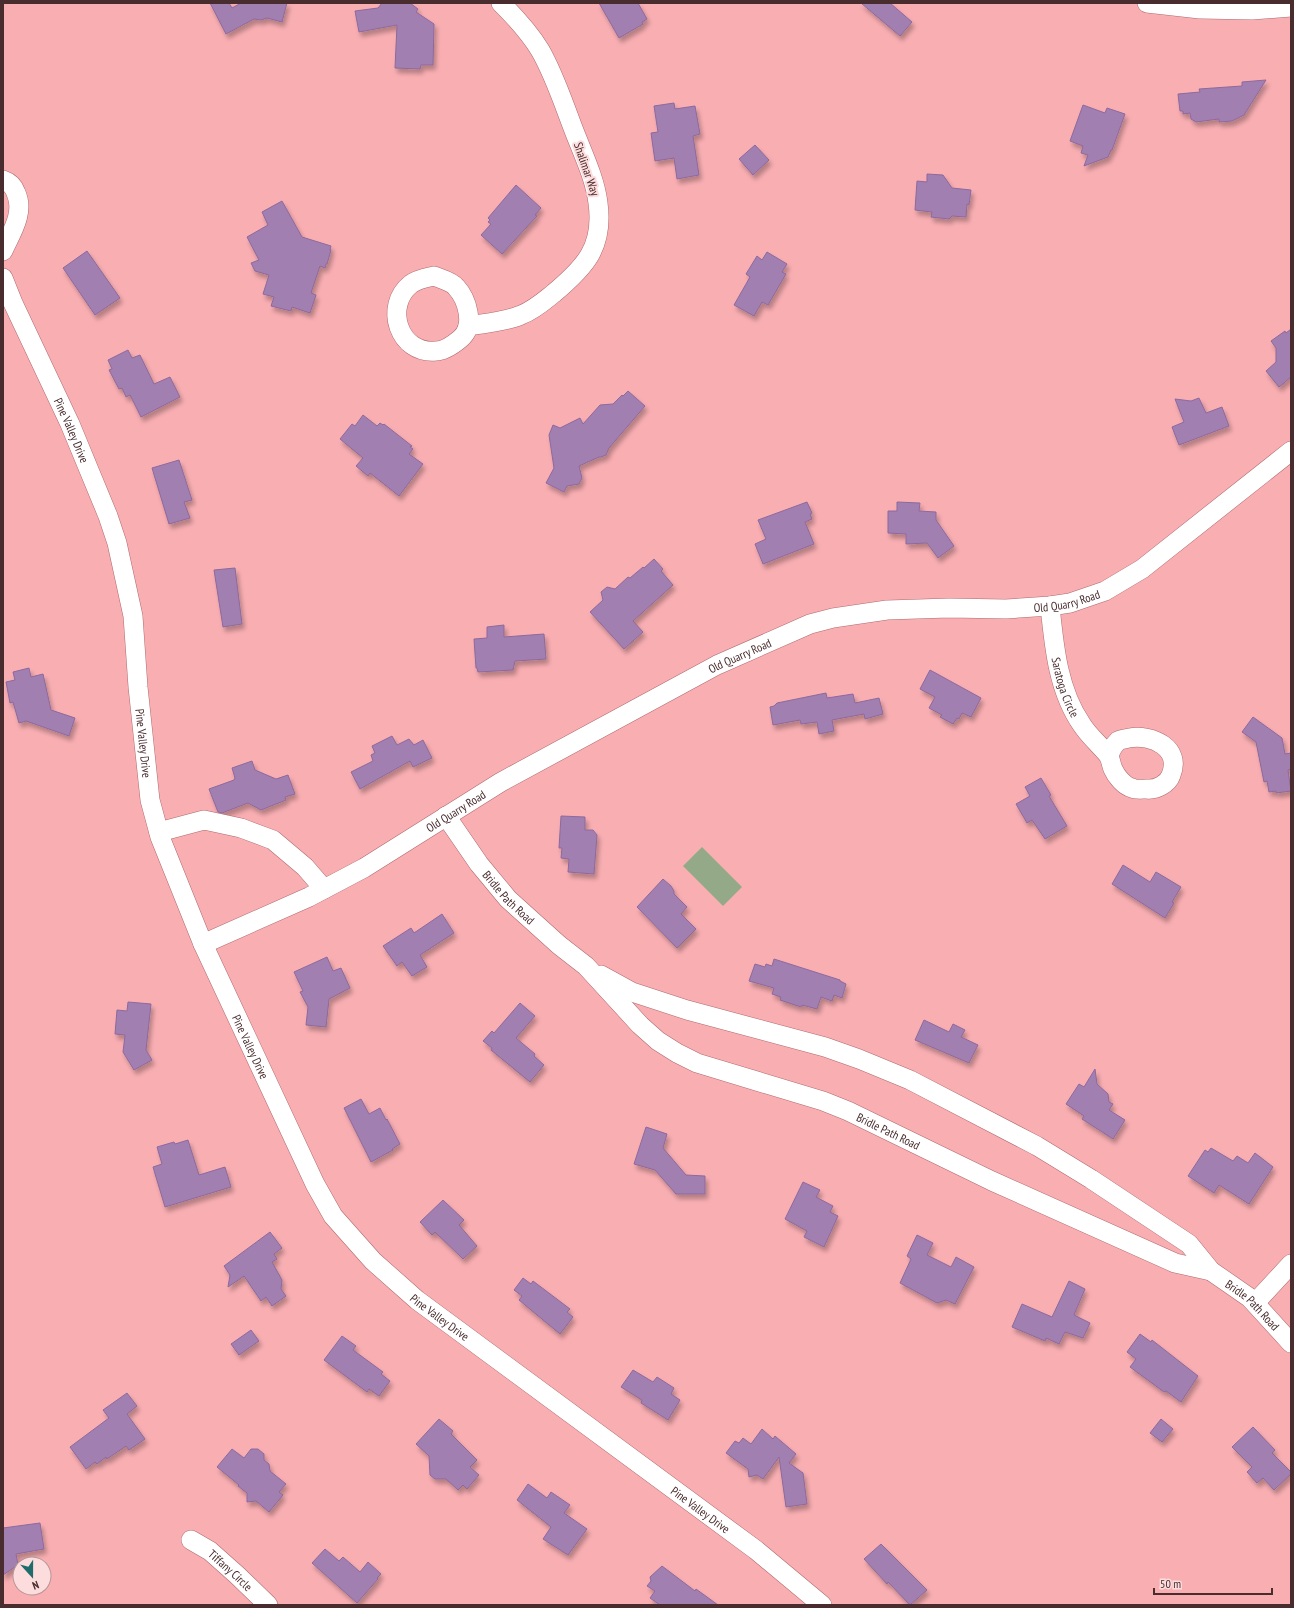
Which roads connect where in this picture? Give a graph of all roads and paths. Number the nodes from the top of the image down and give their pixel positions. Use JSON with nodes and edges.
{"nodes":[{"id":1,"x":502,"y":3,"type":"edge"},
{"id":2,"x":1147,"y":3,"type":"edge"},
{"id":3,"x":1291,"y":7,"type":"edge"},
{"id":4,"x":3,"y":180,"type":"edge"},
{"id":5,"x":3,"y":251,"type":"edge"},
{"id":6,"x":3,"y":278,"type":"edge"},
{"id":7,"x":468,"y":326,"type":"dead end"},
{"id":8,"x":1291,"y":451,"type":"edge"},
{"id":9,"x":1050,"y":606,"type":"junction"},
{"id":10,"x":1109,"y":757,"type":"dead end"},
{"id":11,"x":446,"y":816,"type":"junction"},
{"id":12,"x":159,"y":832,"type":"junction"},
{"id":13,"x":324,"y":889,"type":"junction"},
{"id":14,"x":203,"y":944,"type":"junction"},
{"id":15,"x":586,"y":966,"type":"junction"},
{"id":16,"x":1291,"y":1264,"type":"edge"},
{"id":17,"x":1211,"y":1271,"type":"junction"},
{"id":18,"x":1255,"y":1303,"type":"junction"},
{"id":19,"x":1291,"y":1343,"type":"edge"},
{"id":20,"x":190,"y":1540,"type":"dead end"},
{"id":21,"x":268,"y":1605,"type":"edge"},
{"id":22,"x":822,"y":1605,"type":"edge"}],
"edges":[{"from":1,"to":7,"type":"street","name":"Shalimar Way"},
{"from":2,"to":3,"type":"street"},
{"from":4,"to":5,"type":"street"},
{"from":6,"to":12,"type":"street","name":"Pine Valley Drive"},
{"from":8,"to":9,"type":"street","name":"Old Quarry Road"},
{"from":9,"to":10,"type":"street","name":"Saratoga Circle"},
{"from":9,"to":11,"type":"street","name":"Old Quarry Road"},
{"from":11,"to":13,"type":"street","name":"Old Quarry Road"},
{"from":11,"to":15,"type":"street","name":"Bridle Path Road"},
{"from":12,"to":13,"type":"street"},
{"from":12,"to":14,"type":"street","name":"Pine Valley Drive"},
{"from":13,"to":14,"type":"street","name":"Old Quarry Road"},
{"from":14,"to":22,"type":"street","name":"Pine Valley Drive"},
{"from":15,"to":17,"type":"street","name":"Bridle Path Road"},
{"from":15,"to":17,"type":"street","name":"Bridle Path Road"},
{"from":16,"to":18,"type":"street"},
{"from":17,"to":18,"type":"street","name":"Bridle Path Road"},
{"from":18,"to":19,"type":"street","name":"Bridle Path Road"},
{"from":20,"to":21,"type":"street","name":"Tiffany Circle"}]}
